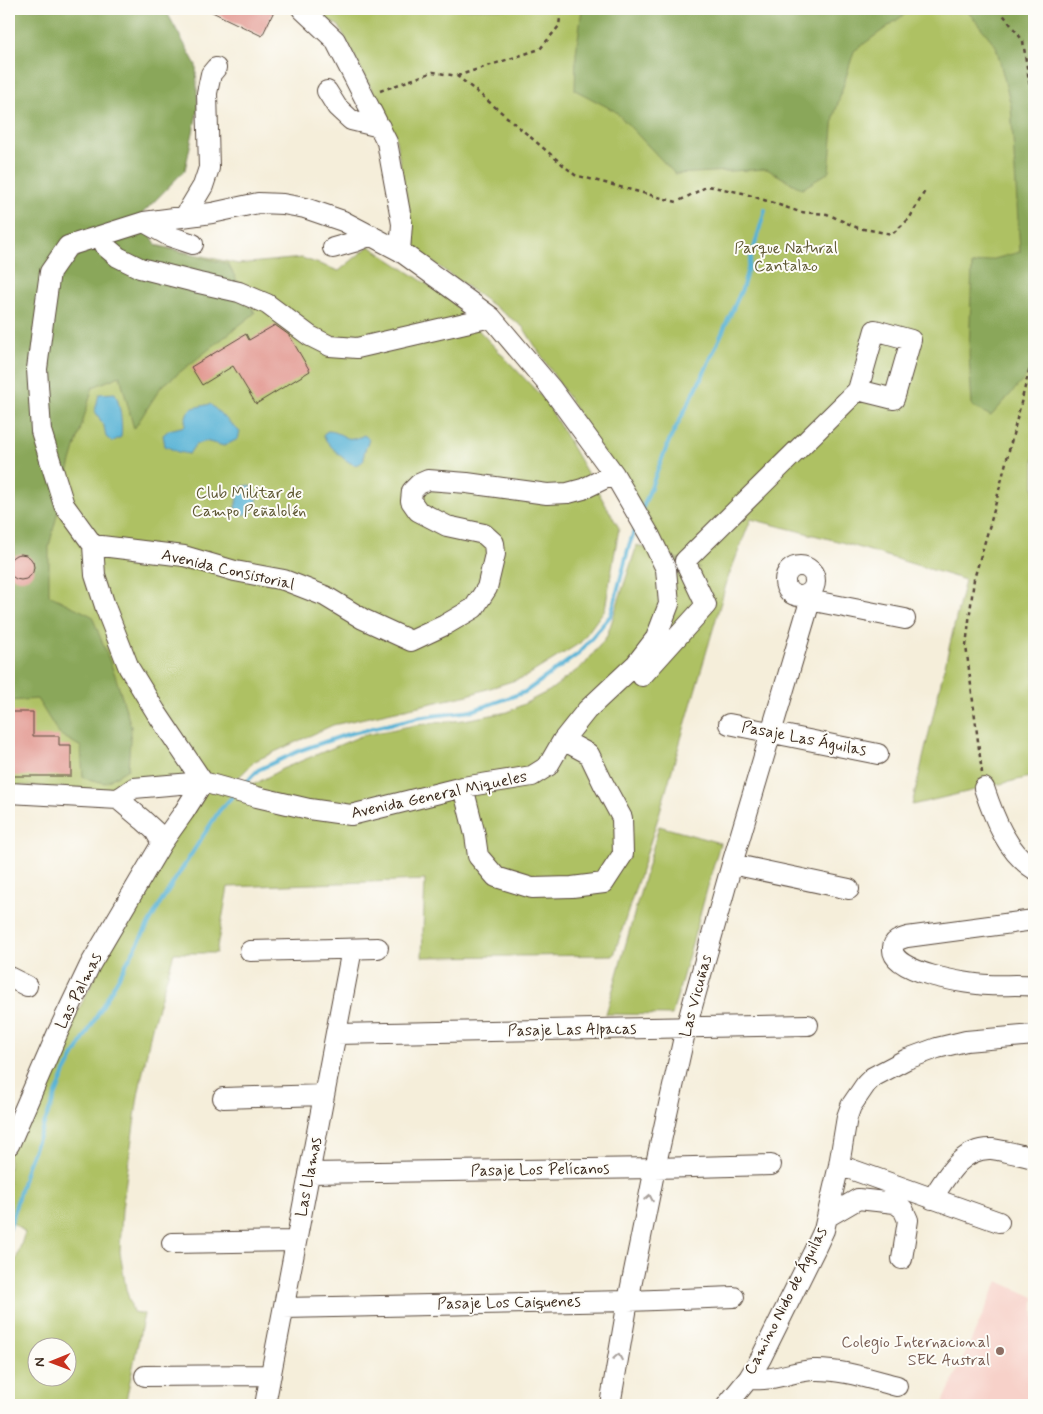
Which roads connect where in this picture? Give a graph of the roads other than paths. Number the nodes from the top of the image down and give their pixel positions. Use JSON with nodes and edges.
{"nodes":[{"id":1,"x":302,"y":9,"type":"edge"},
{"id":2,"x":216,"y":68,"type":"dead end"},
{"id":3,"x":327,"y":90,"type":"dead end"},
{"id":4,"x":380,"y":127,"type":"junction"},
{"id":5,"x":185,"y":216,"type":"junction"},
{"id":6,"x":144,"y":222,"type":"junction"},
{"id":7,"x":371,"y":235,"type":"junction"},
{"id":8,"x":100,"y":236,"type":"junction"},
{"id":9,"x":193,"y":244,"type":"dead end"},
{"id":10,"x":333,"y":248,"type":"dead end"},
{"id":11,"x":400,"y":251,"type":"junction"},
{"id":12,"x":491,"y":317,"type":"junction"},
{"id":13,"x":858,"y":390,"type":"dead end"},
{"id":14,"x":614,"y":474,"type":"junction"},
{"id":15,"x":93,"y":544,"type":"junction"},
{"id":16,"x":905,"y":619,"type":"dead end"},
{"id":17,"x":608,"y":690,"type":"junction"},
{"id":18,"x":729,"y":724,"type":"dead end"},
{"id":19,"x":772,"y":733,"type":"junction"},
{"id":20,"x":563,"y":740,"type":"junction"},
{"id":21,"x":878,"y":754,"type":"dead end"},
{"id":22,"x":203,"y":782,"type":"junction"},
{"id":23,"x":463,"y":787,"type":"junction"},
{"id":24,"x":984,"y":788,"type":"road end"},
{"id":25,"x":9,"y":793,"type":"edge"},
{"id":26,"x":118,"y":800,"type":"junction"},
{"id":27,"x":162,"y":843,"type":"junction"},
{"id":28,"x":732,"y":864,"type":"junction"},
{"id":29,"x":1034,"y":869,"type":"edge"},
{"id":30,"x":849,"y":889,"type":"dead end"},
{"id":31,"x":1034,"y":920,"type":"edge"},
{"id":32,"x":378,"y":948,"type":"dead end"},
{"id":33,"x":352,"y":949,"type":"junction"},
{"id":34,"x":250,"y":951,"type":"dead end"},
{"id":35,"x":9,"y":977,"type":"edge"},
{"id":36,"x":28,"y":986,"type":"dead end"},
{"id":37,"x":1034,"y":986,"type":"edge"},
{"id":38,"x":808,"y":1025,"type":"dead end"},
{"id":39,"x":686,"y":1028,"type":"junction"},
{"id":40,"x":336,"y":1034,"type":"junction"},
{"id":41,"x":1034,"y":1035,"type":"edge"},
{"id":42,"x":324,"y":1094,"type":"junction"},
{"id":43,"x":223,"y":1098,"type":"dead end"},
{"id":44,"x":9,"y":1145,"type":"edge"},
{"id":45,"x":1034,"y":1158,"type":"edge"},
{"id":46,"x":771,"y":1165,"type":"dead end"},
{"id":47,"x":839,"y":1165,"type":"junction"},
{"id":48,"x":655,"y":1168,"type":"junction"},
{"id":49,"x":309,"y":1173,"type":"junction"},
{"id":50,"x":932,"y":1199,"type":"junction"},
{"id":51,"x":827,"y":1217,"type":"junction"},
{"id":52,"x":999,"y":1222,"type":"dead end"},
{"id":53,"x":296,"y":1241,"type":"junction"},
{"id":54,"x":172,"y":1243,"type":"dead end"},
{"id":55,"x":902,"y":1259,"type":"dead end"},
{"id":56,"x":734,"y":1297,"type":"dead end"},
{"id":57,"x":628,"y":1301,"type":"junction"},
{"id":58,"x":284,"y":1308,"type":"junction"},
{"id":59,"x":271,"y":1375,"type":"junction"},
{"id":60,"x":145,"y":1376,"type":"dead end"},
{"id":61,"x":749,"y":1378,"type":"junction"},
{"id":62,"x":897,"y":1386,"type":"dead end"},
{"id":63,"x":265,"y":1405,"type":"edge"},
{"id":64,"x":610,"y":1405,"type":"edge"},
{"id":65,"x":727,"y":1405,"type":"edge"}],
"edges":[{"from":1,"to":4,"type":"street"},
{"from":2,"to":5,"type":"street"},
{"from":3,"to":4,"type":"street"},
{"from":4,"to":11,"type":"street"},
{"from":5,"to":6,"type":"street","name":"Avenida General Miqueles"},
{"from":5,"to":7,"type":"street","name":"Avenida General Miqueles"},
{"from":6,"to":8,"type":"street","name":"Avenida General Miqueles"},
{"from":6,"to":9,"type":"street"},
{"from":7,"to":10,"type":"street"},
{"from":7,"to":11,"type":"street","name":"Avenida General Miqueles"},
{"from":8,"to":12,"type":"street"},
{"from":8,"to":15,"type":"street","name":"Avenida General Miqueles"},
{"from":11,"to":12,"type":"street","name":"Avenida General Miqueles"},
{"from":12,"to":14,"type":"street","name":"Avenida General Miqueles"},
{"from":13,"to":17,"type":"street"},
{"from":14,"to":15,"type":"street","name":"Avenida Consistorial"},
{"from":14,"to":17,"type":"street","name":"Avenida General Miqueles"},
{"from":15,"to":22,"type":"street"},
{"from":16,"to":19,"type":"street","name":"Las Vicuñas"},
{"from":17,"to":20,"type":"street","name":"Avenida General Miqueles"},
{"from":18,"to":19,"type":"street","name":"Pasaje Las Águilas"},
{"from":19,"to":21,"type":"street","name":"Pasaje Las Águilas"},
{"from":19,"to":28,"type":"street","name":"Las Vicuñas"},
{"from":20,"to":23,"type":"street","name":"Avenida General Miqueles"},
{"from":20,"to":23,"type":"street"},
{"from":22,"to":23,"type":"street","name":"Avenida General Miqueles"},
{"from":22,"to":26,"type":"street"},
{"from":22,"to":27,"type":"street","name":"Las Palmas"},
{"from":24,"to":29,"type":"street"},
{"from":25,"to":26,"type":"street"},
{"from":26,"to":27,"type":"street"},
{"from":27,"to":44,"type":"street","name":"Las Palmas"},
{"from":28,"to":30,"type":"street"},
{"from":28,"to":39,"type":"street","name":"Las Vicuñas"},
{"from":31,"to":37,"type":"street"},
{"from":32,"to":33,"type":"street"},
{"from":33,"to":34,"type":"street"},
{"from":33,"to":40,"type":"street","name":"Las Llamas"},
{"from":35,"to":36,"type":"street"},
{"from":38,"to":39,"type":"street","name":"Pasaje Las Alpacas"},
{"from":39,"to":40,"type":"street","name":"Pasaje Las Alpacas"},
{"from":39,"to":48,"type":"street","name":"Las Vicuñas"},
{"from":40,"to":42,"type":"street","name":"Las Llamas"},
{"from":41,"to":47,"type":"street","name":"Camino Nido de Águilas"},
{"from":42,"to":43,"type":"street"},
{"from":42,"to":49,"type":"street","name":"Las Llamas"},
{"from":45,"to":50,"type":"street"},
{"from":46,"to":48,"type":"street","name":"Pasaje Los Pelícanos"},
{"from":47,"to":50,"type":"street"},
{"from":47,"to":51,"type":"street","name":"Camino Nido de Águilas"},
{"from":48,"to":49,"type":"street","name":"Pasaje Los Pelícanos"},
{"from":57,"to":48,"type":"street","name":"Las Vicuñas","one_way":true},
{"from":49,"to":53,"type":"street","name":"Las Llamas"},
{"from":50,"to":52,"type":"street"},
{"from":51,"to":55,"type":"street"},
{"from":51,"to":61,"type":"street","name":"Camino Nido de Águilas"},
{"from":53,"to":54,"type":"street"},
{"from":53,"to":58,"type":"street","name":"Las Llamas"},
{"from":56,"to":57,"type":"street","name":"Pasaje Los Caiquenes"},
{"from":57,"to":58,"type":"street","name":"Pasaje Los Caiquenes"},
{"from":64,"to":57,"type":"street","name":"Las Vicuñas","one_way":true},
{"from":58,"to":59,"type":"street","name":"Las Llamas"},
{"from":59,"to":60,"type":"street"},
{"from":59,"to":63,"type":"street","name":"Las Llamas"},
{"from":61,"to":62,"type":"street"},
{"from":61,"to":65,"type":"street","name":"Camino Nido de Águilas"}]}
